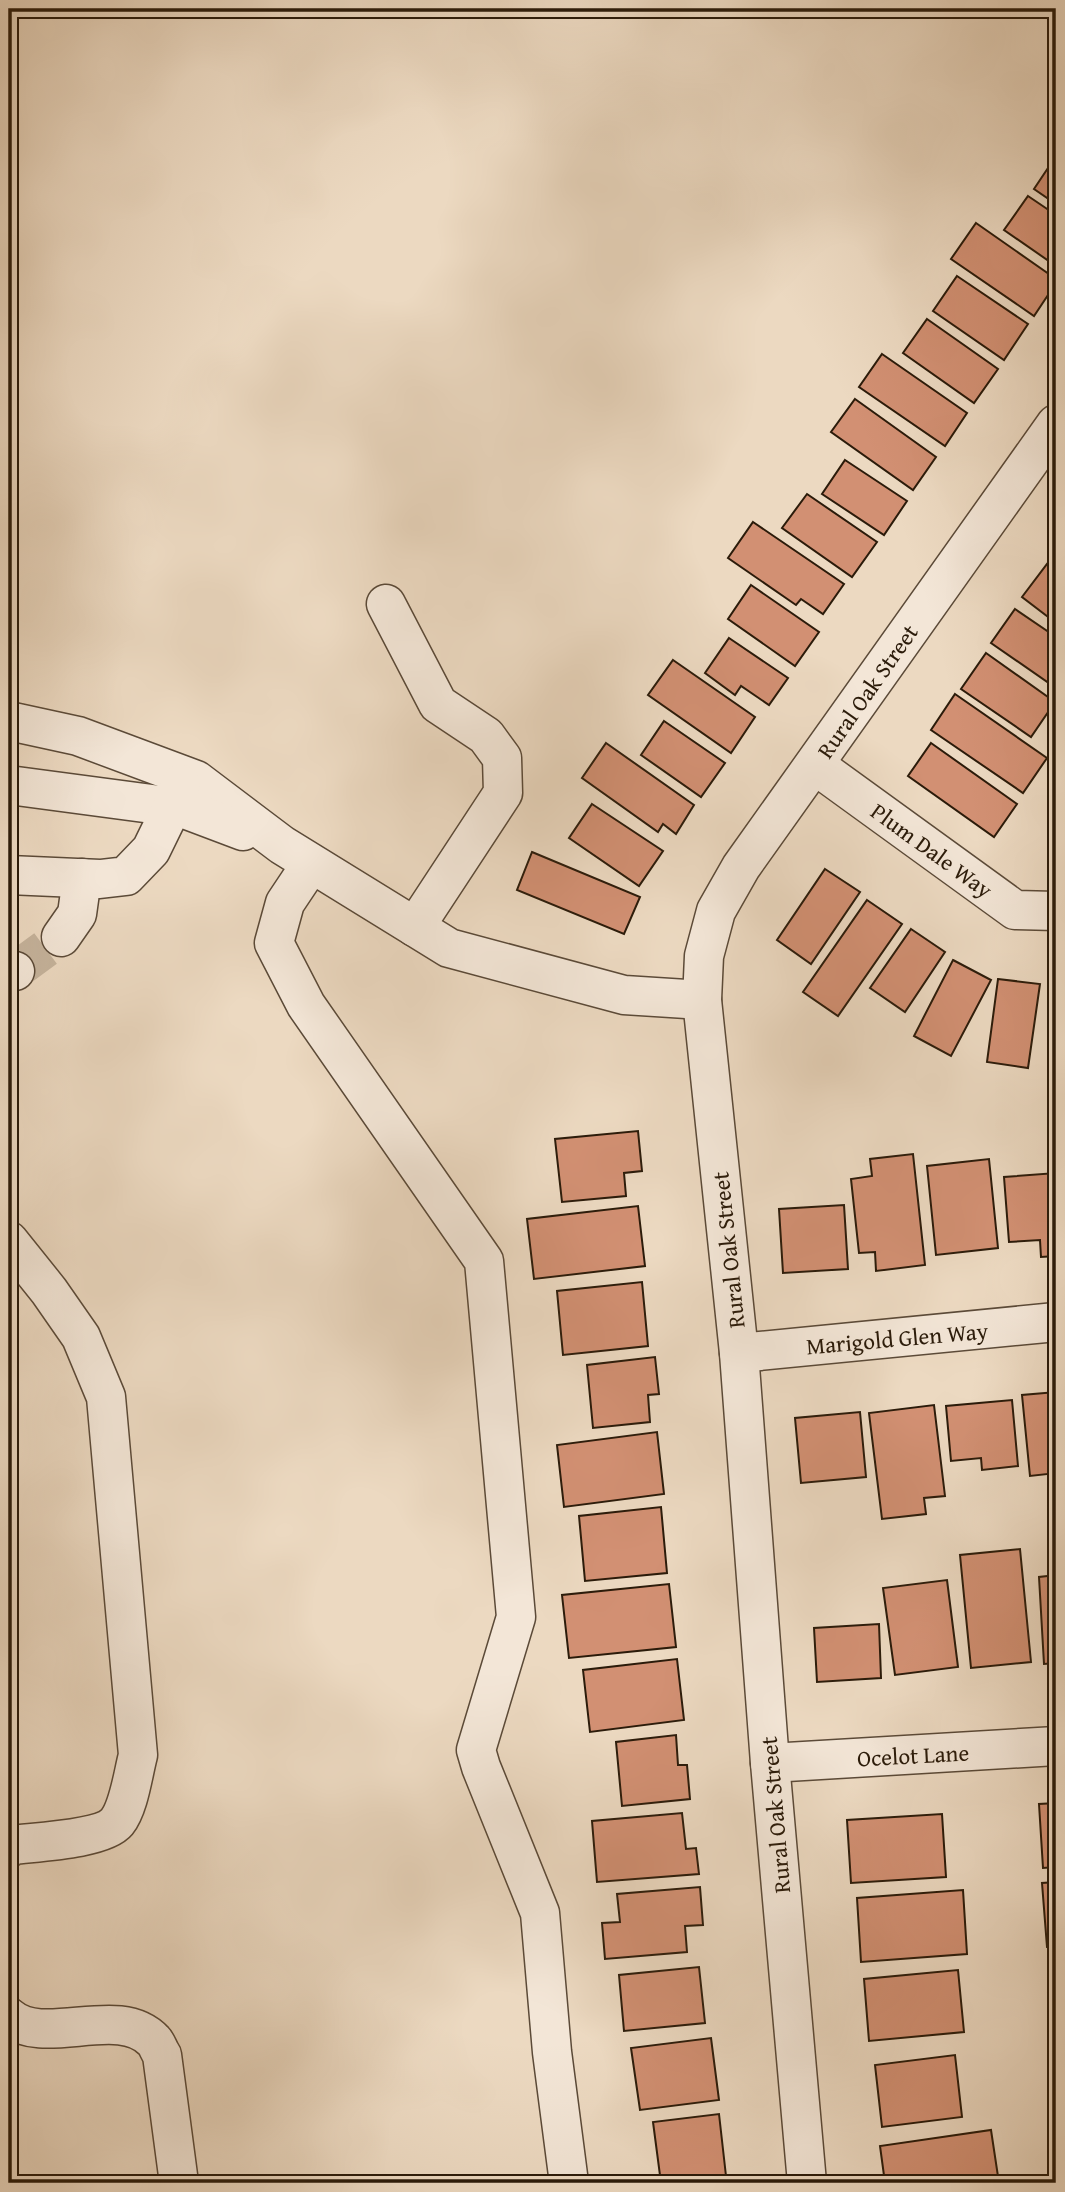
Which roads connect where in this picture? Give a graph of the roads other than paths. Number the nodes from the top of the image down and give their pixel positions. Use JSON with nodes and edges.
{"nodes":[{"id":1,"x":1056,"y":424,"type":"edge"},
{"id":2,"x":387,"y":604,"type":"dead end"},
{"id":3,"x":9,"y":721,"type":"edge"},
{"id":4,"x":815,"y":765,"type":"junction"},
{"id":5,"x":9,"y":785,"type":"edge"},
{"id":6,"x":178,"y":791,"type":"junction"},
{"id":7,"x":297,"y":854,"type":"junction"},
{"id":8,"x":9,"y":875,"type":"edge"},
{"id":9,"x":82,"y":878,"type":"junction"},
{"id":10,"x":1056,"y":911,"type":"edge"},
{"id":11,"x":415,"y":927,"type":"junction"},
{"id":12,"x":61,"y":937,"type":"tunnel mouth"},
{"id":13,"x":702,"y":1000,"type":"junction"},
{"id":14,"x":9,"y":1241,"type":"edge"},
{"id":15,"x":1056,"y":1322,"type":"edge"},
{"id":16,"x":738,"y":1353,"type":"junction"},
{"id":17,"x":1056,"y":1746,"type":"edge"},
{"id":18,"x":770,"y":1763,"type":"junction"},
{"id":19,"x":9,"y":1848,"type":"edge"},
{"id":20,"x":9,"y":2017,"type":"edge"},
{"id":21,"x":179,"y":2183,"type":"edge"},
{"id":22,"x":569,"y":2183,"type":"edge"},
{"id":23,"x":807,"y":2183,"type":"edge"}],
"edges":[{"from":1,"to":4,"type":"street","name":"Rural Oak Street"},
{"from":2,"to":11,"type":"street"},
{"from":3,"to":6,"type":"street"},
{"from":4,"to":10,"type":"street","name":"Plum Dale Way"},
{"from":4,"to":13,"type":"street","name":"Rural Oak Street"},
{"from":5,"to":6,"type":"street"},
{"from":6,"to":7,"type":"street"},
{"from":6,"to":9,"type":"street"},
{"from":7,"to":11,"type":"street"},
{"from":7,"to":22,"type":"street"},
{"from":8,"to":9,"type":"street"},
{"from":9,"to":12,"type":"street"},
{"from":11,"to":13,"type":"street"},
{"from":13,"to":16,"type":"street","name":"Rural Oak Street"},
{"from":14,"to":19,"type":"street"},
{"from":15,"to":16,"type":"street","name":"Marigold Glen Way"},
{"from":16,"to":18,"type":"street","name":"Rural Oak Street"},
{"from":17,"to":18,"type":"street","name":"Ocelot Lane"},
{"from":18,"to":23,"type":"street","name":"Rural Oak Street"},
{"from":20,"to":21,"type":"street"}]}
